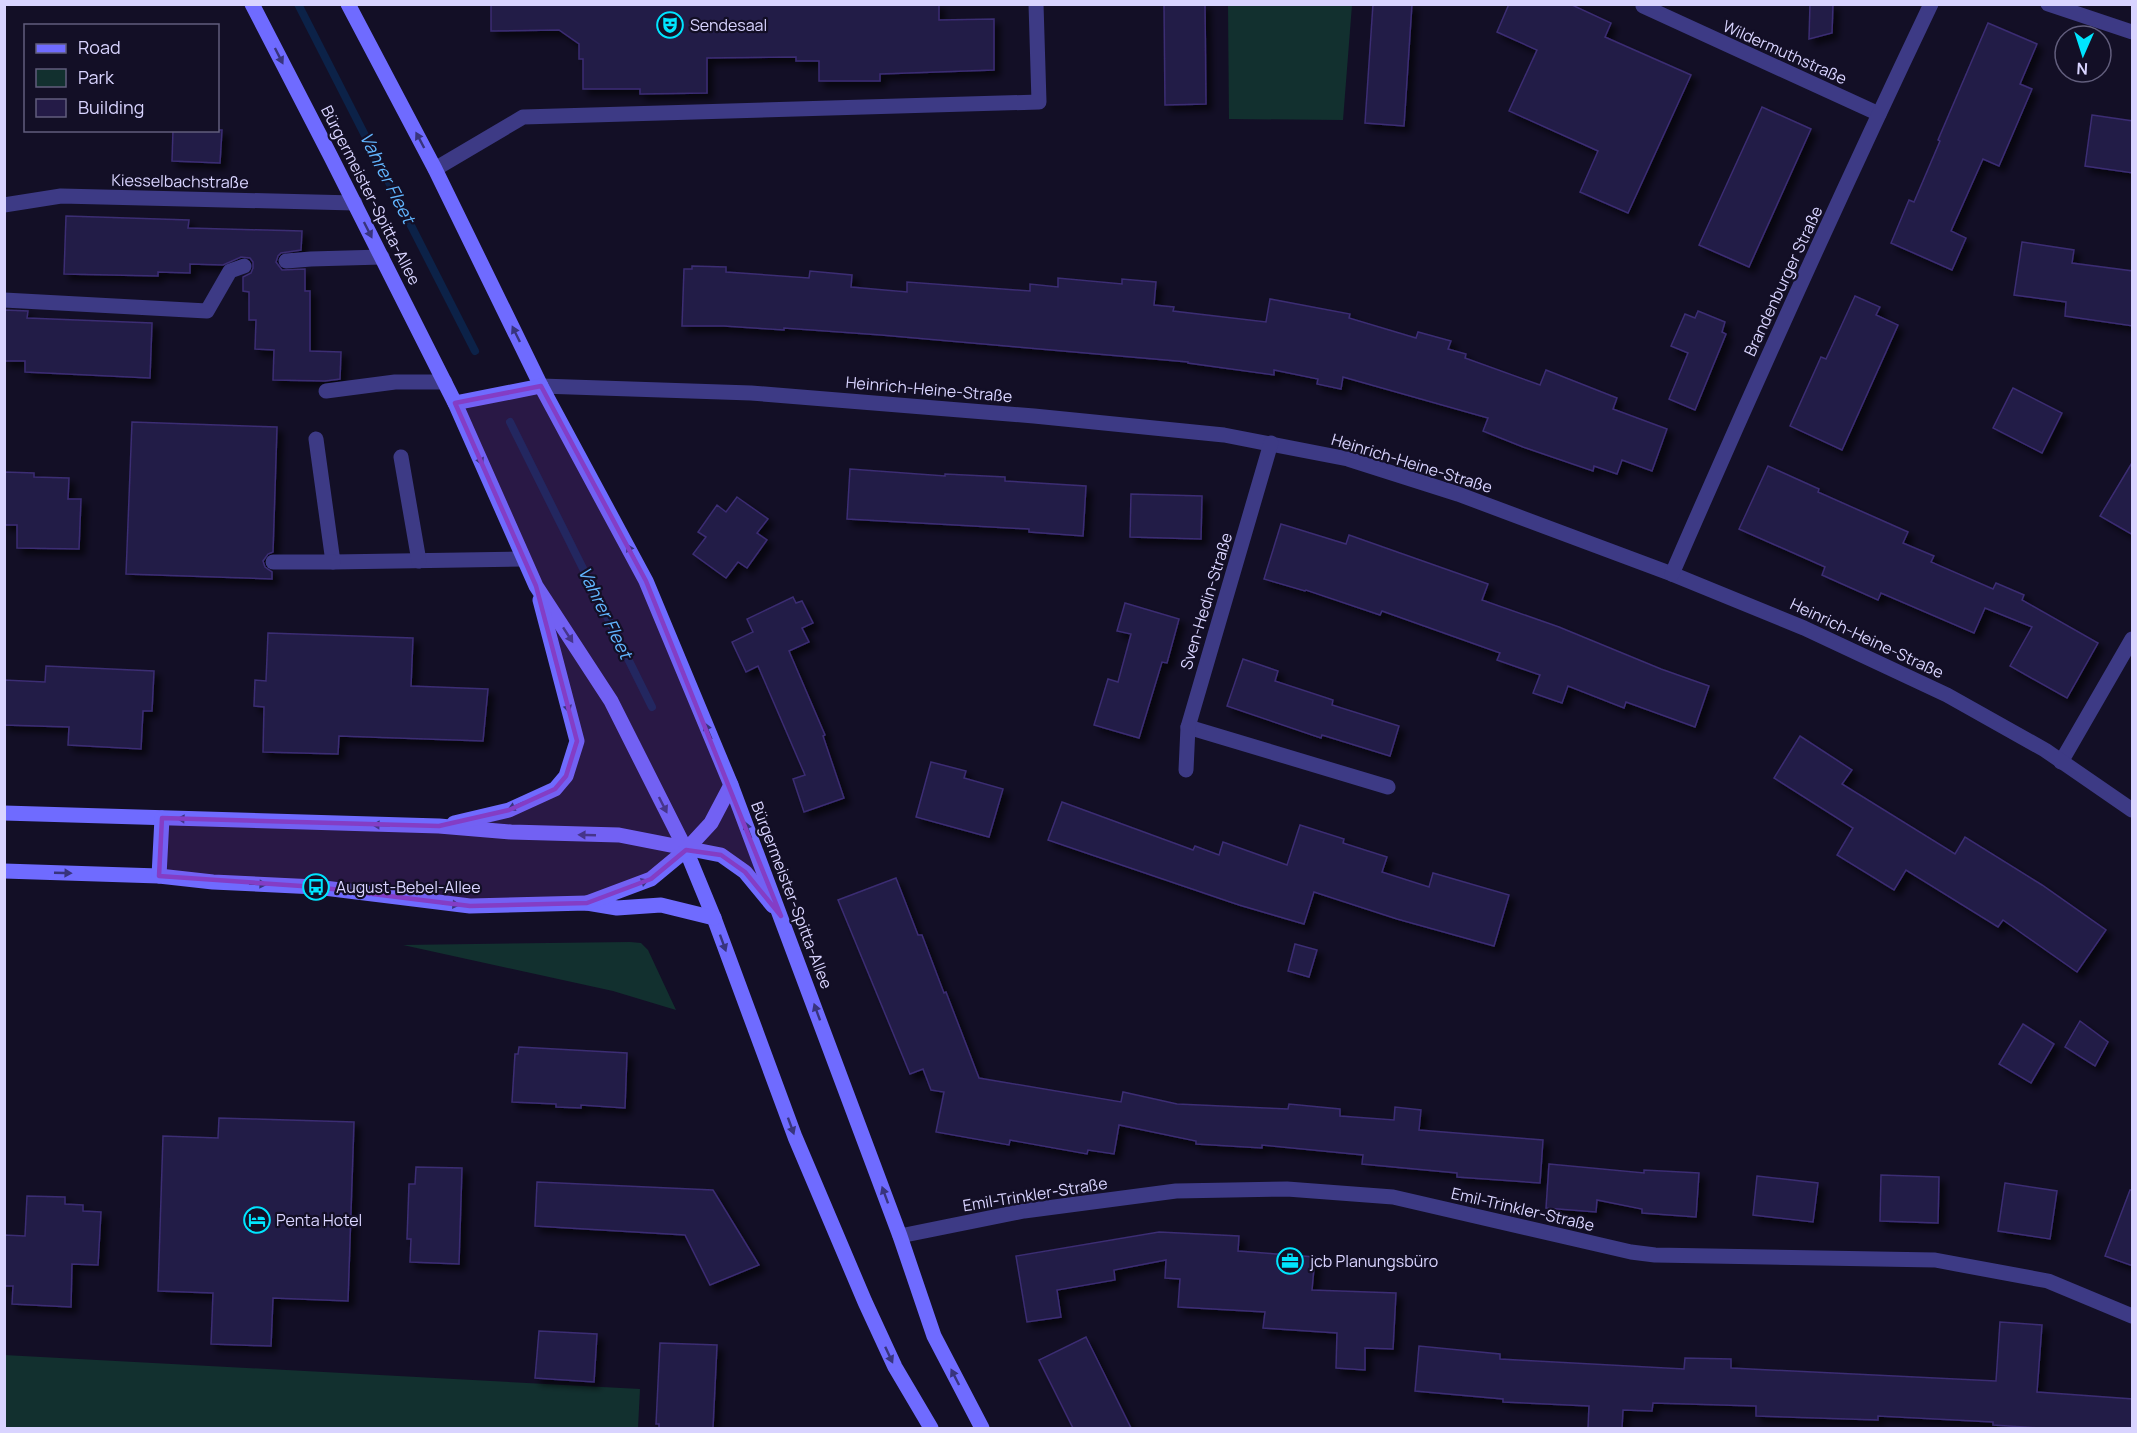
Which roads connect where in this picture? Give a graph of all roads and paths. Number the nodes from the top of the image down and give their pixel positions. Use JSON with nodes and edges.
{"nodes":[{"id":1,"x":252,"y":4,"type":"edge"},
{"id":2,"x":348,"y":4,"type":"edge"},
{"id":3,"x":1036,"y":4,"type":"edge"},
{"id":4,"x":1931,"y":4,"type":"edge"},
{"id":5,"x":2048,"y":4,"type":"edge"},
{"id":6,"x":1643,"y":6,"type":"dead end"},
{"id":7,"x":2133,"y":32,"type":"edge"},
{"id":8,"x":1879,"y":114,"type":"junction"},
{"id":9,"x":435,"y":169,"type":"junction"},
{"id":10,"x":355,"y":203,"type":"junction"},
{"id":11,"x":4,"y":205,"type":"edge"},
{"id":12,"x":382,"y":257,"type":"junction"},
{"id":13,"x":286,"y":261,"type":"dead end"},
{"id":14,"x":244,"y":266,"type":"dead end"},
{"id":15,"x":4,"y":300,"type":"edge"},
{"id":16,"x":445,"y":382,"type":"junction"},
{"id":17,"x":542,"y":386,"type":"junction"},
{"id":18,"x":326,"y":391,"type":"dead end"},
{"id":19,"x":455,"y":403,"type":"junction"},
{"id":20,"x":316,"y":439,"type":"dead end"},
{"id":21,"x":1271,"y":443,"type":"junction"},
{"id":22,"x":401,"y":457,"type":"dead end"},
{"id":23,"x":523,"y":559,"type":"junction"},
{"id":24,"x":419,"y":561,"type":"junction"},
{"id":25,"x":273,"y":562,"type":"dead end"},
{"id":26,"x":333,"y":562,"type":"junction"},
{"id":27,"x":1672,"y":574,"type":"junction"},
{"id":28,"x":536,"y":586,"type":"junction"},
{"id":29,"x":2133,"y":639,"type":"edge"},
{"id":30,"x":1188,"y":727,"type":"junction"},
{"id":31,"x":2061,"y":762,"type":"junction"},
{"id":32,"x":1186,"y":770,"type":"dead end"},
{"id":33,"x":731,"y":785,"type":"junction"},
{"id":34,"x":1388,"y":787,"type":"dead end"},
{"id":35,"x":2133,"y":810,"type":"edge"},
{"id":36,"x":4,"y":813,"type":"edge"},
{"id":37,"x":162,"y":818,"type":"junction"},
{"id":38,"x":440,"y":826,"type":"junction"},
{"id":39,"x":686,"y":850,"type":"junction"},
{"id":40,"x":4,"y":871,"type":"edge"},
{"id":41,"x":159,"y":876,"type":"junction"},
{"id":42,"x":587,"y":903,"type":"junction"},
{"id":43,"x":781,"y":916,"type":"junction"},
{"id":44,"x":714,"y":918,"type":"junction"},
{"id":45,"x":900,"y":1236,"type":"junction"},
{"id":46,"x":2133,"y":1317,"type":"edge"},
{"id":47,"x":931,"y":1428,"type":"edge"},
{"id":48,"x":982,"y":1428,"type":"edge"}],
"edges":[{"from":1,"to":10,"type":"main road","name":"Bürgermeister-Spitta-Allee","one_way":true},
{"from":9,"to":2,"type":"main road","name":"Bürgermeister-Spitta-Allee","one_way":true},
{"from":3,"to":9,"type":"street"},
{"from":4,"to":8,"type":"street","name":"Brandenburger Straße"},
{"from":5,"to":7,"type":"street"},
{"from":6,"to":8,"type":"street","name":"Wildermuthstraße"},
{"from":8,"to":27,"type":"street","name":"Brandenburger Straße"},
{"from":17,"to":9,"type":"main road","name":"Bürgermeister-Spitta-Allee","one_way":true},
{"from":10,"to":11,"type":"street","name":"Kiesselbachstraße"},
{"from":10,"to":12,"type":"main road","name":"Bürgermeister-Spitta-Allee","one_way":true},
{"from":12,"to":13,"type":"street"},
{"from":12,"to":16,"type":"main road","name":"Bürgermeister-Spitta-Allee"},
{"from":14,"to":15,"type":"street"},
{"from":16,"to":18,"type":"street"},
{"from":16,"to":19,"type":"main road","name":"Bürgermeister-Spitta-Allee"},
{"from":17,"to":19,"type":"main road"},
{"from":17,"to":21,"type":"street","name":"Heinrich-Heine-Straße"},
{"from":33,"to":17,"type":"main road","name":"Bürgermeister-Spitta-Allee","one_way":true},
{"from":19,"to":23,"type":"main road","name":"Bürgermeister-Spitta-Allee","one_way":true},
{"from":20,"to":26,"type":"street"},
{"from":21,"to":27,"type":"street","name":"Heinrich-Heine-Straße"},
{"from":21,"to":30,"type":"street","name":"Sven-Hedin-Straße"},
{"from":22,"to":24,"type":"street"},
{"from":23,"to":24,"type":"street"},
{"from":23,"to":28,"type":"main road","name":"Bürgermeister-Spitta-Allee"},
{"from":24,"to":26,"type":"street"},
{"from":25,"to":26,"type":"street"},
{"from":27,"to":31,"type":"street","name":"Heinrich-Heine-Straße"},
{"from":28,"to":38,"type":"main road","one_way":true},
{"from":28,"to":39,"type":"main road","name":"Bürgermeister-Spitta-Allee","one_way":true},
{"from":29,"to":31,"type":"street"},
{"from":30,"to":32,"type":"street","name":"Sven-Hedin-Straße"},
{"from":30,"to":34,"type":"street"},
{"from":31,"to":35,"type":"street","name":"Heinrich-Heine-Straße"},
{"from":33,"to":39,"type":"main road"},
{"from":43,"to":33,"type":"main road","name":"Bürgermeister-Spitta-Allee","one_way":true},
{"from":36,"to":37,"type":"main road"},
{"from":38,"to":37,"type":"main road","one_way":true},
{"from":37,"to":41,"type":"main road"},
{"from":39,"to":38,"type":"main road","one_way":true},
{"from":42,"to":39,"type":"main road","one_way":true},
{"from":39,"to":43,"type":"main road"},
{"from":39,"to":44,"type":"main road","name":"Bürgermeister-Spitta-Allee"},
{"from":40,"to":41,"type":"main road","one_way":true},
{"from":41,"to":42,"type":"main road","one_way":true},
{"from":42,"to":44,"type":"main road"},
{"from":45,"to":43,"type":"main road","name":"Bürgermeister-Spitta-Allee","one_way":true},
{"from":44,"to":47,"type":"main road","name":"Bürgermeister-Spitta-Allee","one_way":true},
{"from":45,"to":46,"type":"street","name":"Emil-Trinkler-Straße"},
{"from":48,"to":45,"type":"main road","name":"Bürgermeister-Spitta-Allee","one_way":true}]}
